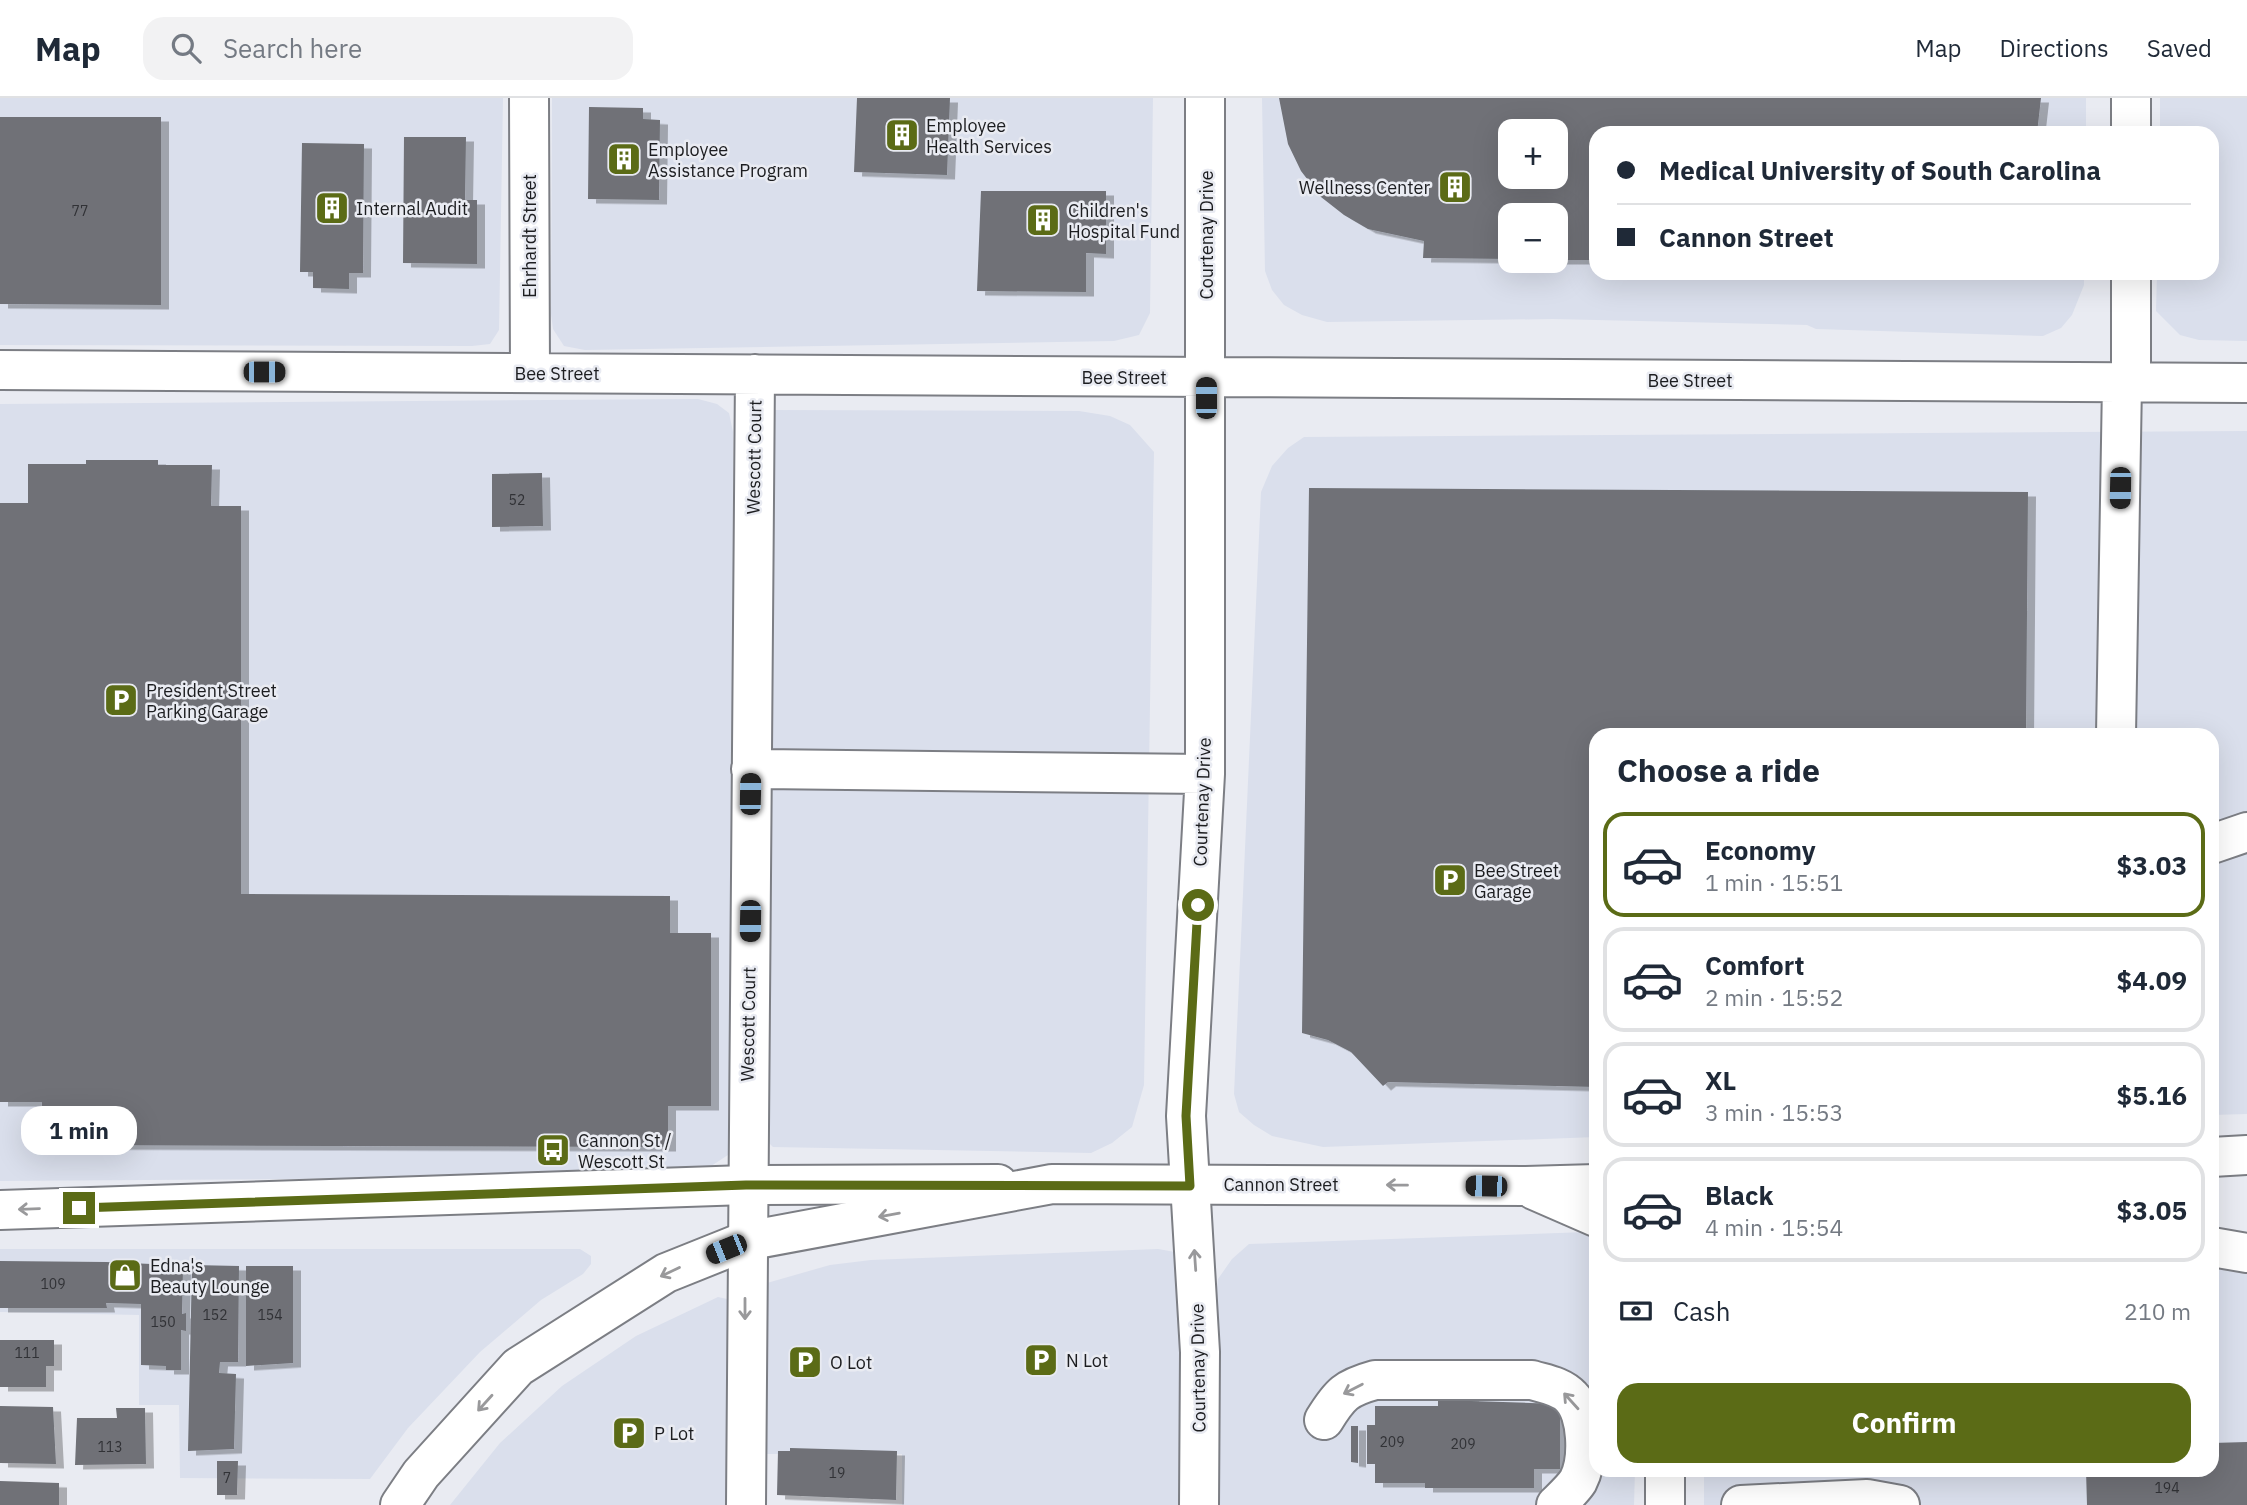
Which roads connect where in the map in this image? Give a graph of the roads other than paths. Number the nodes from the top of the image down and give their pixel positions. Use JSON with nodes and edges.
{"nodes":[{"id":1,"x":529,"y":98,"type":"edge"},
{"id":2,"x":1205,"y":98,"type":"edge"},
{"id":3,"x":2131,"y":98,"type":"edge"},
{"id":4,"x":2131,"y":126,"type":"edge"},
{"id":5,"x":2131,"y":280,"type":"edge"},
{"id":6,"x":0,"y":370,"type":"edge"},
{"id":7,"x":530,"y":373,"type":"junction"},
{"id":8,"x":755,"y":374,"type":"junction"},
{"id":9,"x":1206,"y":377,"type":"junction"},
{"id":10,"x":2247,"y":383,"type":"edge"},
{"id":11,"x":2126,"y":384,"type":"junction"},
{"id":12,"x":2116,"y":728,"type":"edge"},
{"id":13,"x":751,"y":769,"type":"junction"},
{"id":14,"x":1205,"y":774,"type":"junction"},
{"id":15,"x":2247,"y":832,"type":"edge"},
{"id":16,"x":2219,"y":842,"type":"edge"},
{"id":17,"x":2247,"y":1155,"type":"edge"},
{"id":18,"x":2219,"y":1157,"type":"edge"},
{"id":19,"x":1052,"y":1184,"type":"junction"},
{"id":20,"x":1589,"y":1184,"type":"edge"},
{"id":21,"x":746,"y":1185,"type":"junction"},
{"id":22,"x":1190,"y":1186,"type":"junction"},
{"id":23,"x":1526,"y":1186,"type":"junction"},
{"id":24,"x":0,"y":1210,"type":"edge"},
{"id":25,"x":1589,"y":1214,"type":"edge"},
{"id":26,"x":746,"y":1241,"type":"junction"},
{"id":27,"x":2219,"y":1248,"type":"edge"},
{"id":28,"x":2247,"y":1252,"type":"edge"},
{"id":29,"x":1324,"y":1420,"type":"dead end"},
{"id":30,"x":1665,"y":1477,"type":"edge"},
{"id":31,"x":400,"y":1505,"type":"edge"},
{"id":32,"x":746,"y":1505,"type":"edge"},
{"id":33,"x":1199,"y":1505,"type":"edge"},
{"id":34,"x":1556,"y":1505,"type":"edge"},
{"id":35,"x":1665,"y":1505,"type":"edge"},
{"id":36,"x":1741,"y":1505,"type":"edge"},
{"id":37,"x":1900,"y":1505,"type":"edge"}],
"edges":[{"from":1,"to":7,"type":"main road","name":"Ehrhardt Street"},
{"from":2,"to":9,"type":"main road","name":"Courtenay Drive"},
{"from":3,"to":4,"type":"main road"},
{"from":5,"to":11,"type":"main road"},
{"from":6,"to":7,"type":"main road","name":"Bee Street"},
{"from":7,"to":8,"type":"main road","name":"Bee Street"},
{"from":8,"to":9,"type":"main road","name":"Bee Street"},
{"from":8,"to":13,"type":"main road","name":"Wescott Court"},
{"from":9,"to":11,"type":"main road","name":"Bee Street"},
{"from":9,"to":14,"type":"main road","name":"Courtenay Drive"},
{"from":10,"to":11,"type":"main road","name":"Bee Street"},
{"from":11,"to":12,"type":"main road"},
{"from":13,"to":14,"type":"main road"},
{"from":13,"to":21,"type":"main road","name":"Wescott Court"},
{"from":14,"to":22,"type":"main road","name":"Courtenay Drive"},
{"from":15,"to":16,"type":"main road"},
{"from":17,"to":18,"type":"main road"},
{"from":19,"to":21,"type":"main road","name":"Cannon Street"},
{"from":19,"to":22,"type":"main road","name":"Cannon Street"},
{"from":19,"to":26,"type":"main road","one_way":true},
{"from":20,"to":23,"type":"main road","name":"Cannon Street"},
{"from":21,"to":24,"type":"main road","name":"Cannon Street","one_way":true},
{"from":21,"to":26,"type":"main road","name":"Wescott Court"},
{"from":23,"to":22,"type":"main road","name":"Cannon Street","one_way":true},
{"from":33,"to":22,"type":"main road","name":"Courtenay Drive","one_way":true},
{"from":23,"to":25,"type":"main road"},
{"from":26,"to":31,"type":"main road","one_way":true},
{"from":26,"to":32,"type":"main road","name":"Wescott Court","one_way":true},
{"from":27,"to":28,"type":"main road"},
{"from":34,"to":29,"type":"main road","one_way":true},
{"from":30,"to":35,"type":"main road"},
{"from":36,"to":37,"type":"main road"}]}
